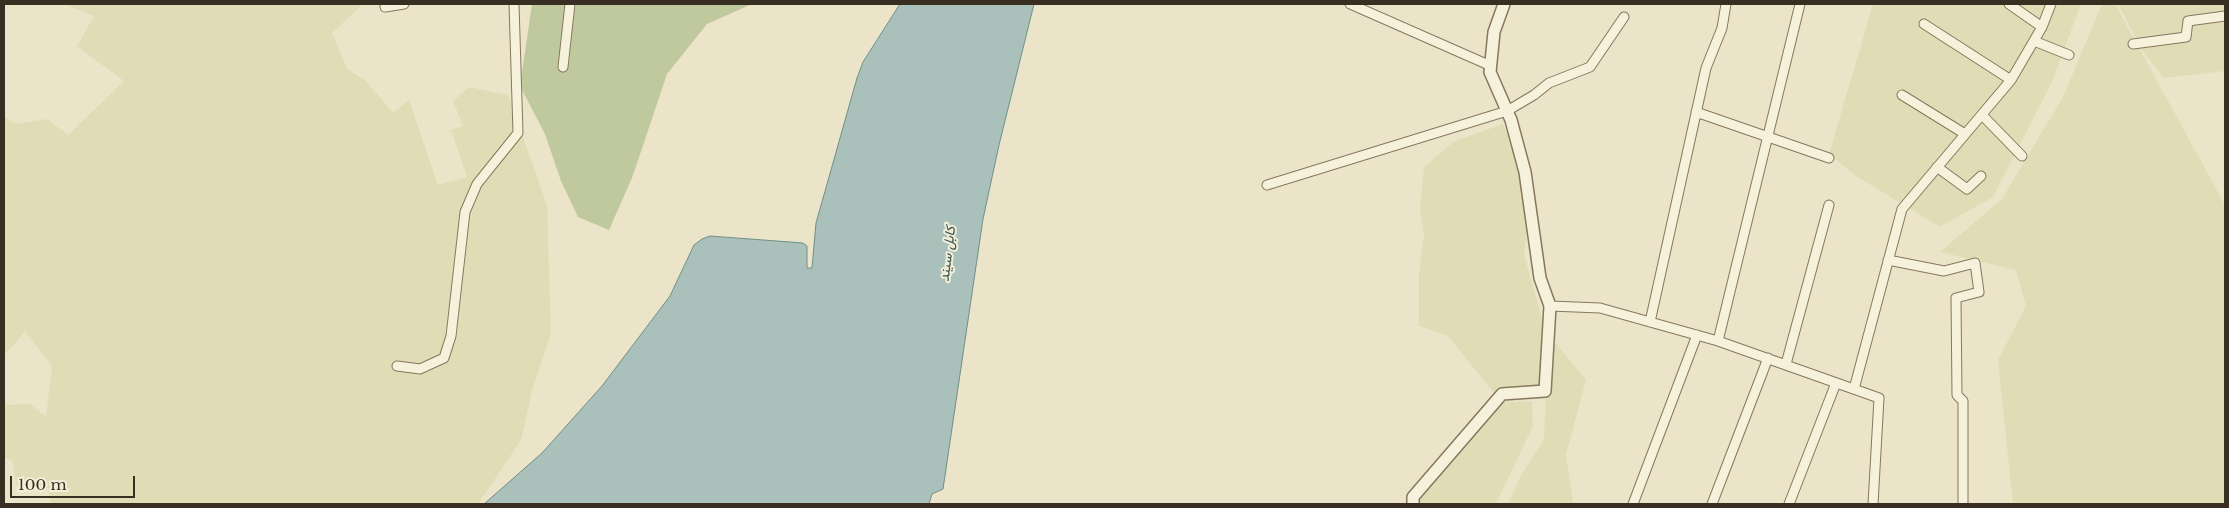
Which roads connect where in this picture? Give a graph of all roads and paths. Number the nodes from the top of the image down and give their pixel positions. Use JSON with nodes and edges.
{"nodes":[{"id":1,"x":404,"y":4,"type":"edge"},
{"id":2,"x":514,"y":4,"type":"edge"},
{"id":3,"x":570,"y":4,"type":"edge"},
{"id":4,"x":1350,"y":4,"type":"edge"},
{"id":5,"x":1504,"y":4,"type":"edge"},
{"id":6,"x":1726,"y":4,"type":"edge"},
{"id":7,"x":1800,"y":4,"type":"edge"},
{"id":8,"x":2009,"y":4,"type":"edge"},
{"id":9,"x":2051,"y":4,"type":"edge"},
{"id":10,"x":385,"y":7,"type":"dead end"},
{"id":11,"x":2225,"y":16,"type":"edge"},
{"id":12,"x":1624,"y":17,"type":"dead end"},
{"id":13,"x":1924,"y":24,"type":"dead end"},
{"id":14,"x":2042,"y":27,"type":"junction"},
{"id":15,"x":2034,"y":41,"type":"junction"},
{"id":16,"x":2133,"y":44,"type":"dead end"},
{"id":17,"x":2069,"y":55,"type":"dead end"},
{"id":18,"x":1491,"y":66,"type":"junction"},
{"id":19,"x":562,"y":67,"type":"dead end"},
{"id":20,"x":2011,"y":80,"type":"junction"},
{"id":21,"x":1902,"y":95,"type":"dead end"},
{"id":22,"x":1507,"y":111,"type":"junction"},
{"id":23,"x":1696,"y":112,"type":"junction"},
{"id":24,"x":1982,"y":115,"type":"junction"},
{"id":25,"x":1965,"y":134,"type":"junction"},
{"id":26,"x":1768,"y":137,"type":"junction"},
{"id":27,"x":2022,"y":156,"type":"dead end"},
{"id":28,"x":1829,"y":158,"type":"dead end"},
{"id":29,"x":1938,"y":167,"type":"junction"},
{"id":30,"x":1980,"y":176,"type":"dead end"},
{"id":31,"x":1267,"y":185,"type":"dead end"},
{"id":32,"x":1829,"y":205,"type":"dead end"},
{"id":33,"x":1888,"y":260,"type":"junction"},
{"id":34,"x":1550,"y":306,"type":"junction"},
{"id":35,"x":1650,"y":322,"type":"junction"},
{"id":36,"x":1697,"y":335,"type":"junction"},
{"id":37,"x":1718,"y":341,"type":"junction"},
{"id":38,"x":1768,"y":358,"type":"junction"},
{"id":39,"x":1786,"y":364,"type":"junction"},
{"id":40,"x":397,"y":366,"type":"dead end"},
{"id":41,"x":1836,"y":383,"type":"junction"},
{"id":42,"x":1854,"y":389,"type":"junction"},
{"id":43,"x":1413,"y":504,"type":"edge"},
{"id":44,"x":1633,"y":504,"type":"edge"},
{"id":45,"x":1712,"y":504,"type":"edge"},
{"id":46,"x":1789,"y":504,"type":"edge"},
{"id":47,"x":1873,"y":504,"type":"edge"},
{"id":48,"x":1963,"y":504,"type":"edge"}],
"edges":[{"from":1,"to":10,"type":"street"},
{"from":2,"to":40,"type":"street"},
{"from":3,"to":19,"type":"street"},
{"from":4,"to":18,"type":"street"},
{"from":5,"to":18,"type":"street"},
{"from":6,"to":23,"type":"street"},
{"from":7,"to":26,"type":"street"},
{"from":8,"to":14,"type":"street"},
{"from":9,"to":14,"type":"street"},
{"from":11,"to":16,"type":"street"},
{"from":12,"to":22,"type":"street"},
{"from":13,"to":20,"type":"street"},
{"from":14,"to":15,"type":"street"},
{"from":15,"to":17,"type":"street"},
{"from":15,"to":20,"type":"street"},
{"from":18,"to":22,"type":"street"},
{"from":20,"to":24,"type":"street"},
{"from":21,"to":25,"type":"street"},
{"from":22,"to":31,"type":"street"},
{"from":22,"to":34,"type":"street"},
{"from":23,"to":26,"type":"street"},
{"from":23,"to":35,"type":"street"},
{"from":24,"to":25,"type":"street"},
{"from":24,"to":27,"type":"street"},
{"from":25,"to":29,"type":"street"},
{"from":26,"to":28,"type":"street"},
{"from":26,"to":37,"type":"street"},
{"from":29,"to":30,"type":"street"},
{"from":29,"to":33,"type":"street"},
{"from":32,"to":39,"type":"street"},
{"from":33,"to":42,"type":"street"},
{"from":33,"to":48,"type":"street"},
{"from":34,"to":35,"type":"street"},
{"from":34,"to":43,"type":"street"},
{"from":35,"to":36,"type":"street"},
{"from":36,"to":37,"type":"street"},
{"from":36,"to":44,"type":"street"},
{"from":37,"to":38,"type":"street"},
{"from":38,"to":39,"type":"street"},
{"from":38,"to":45,"type":"street"},
{"from":39,"to":41,"type":"street"},
{"from":41,"to":42,"type":"street"},
{"from":41,"to":46,"type":"street"},
{"from":42,"to":47,"type":"street"}]}
